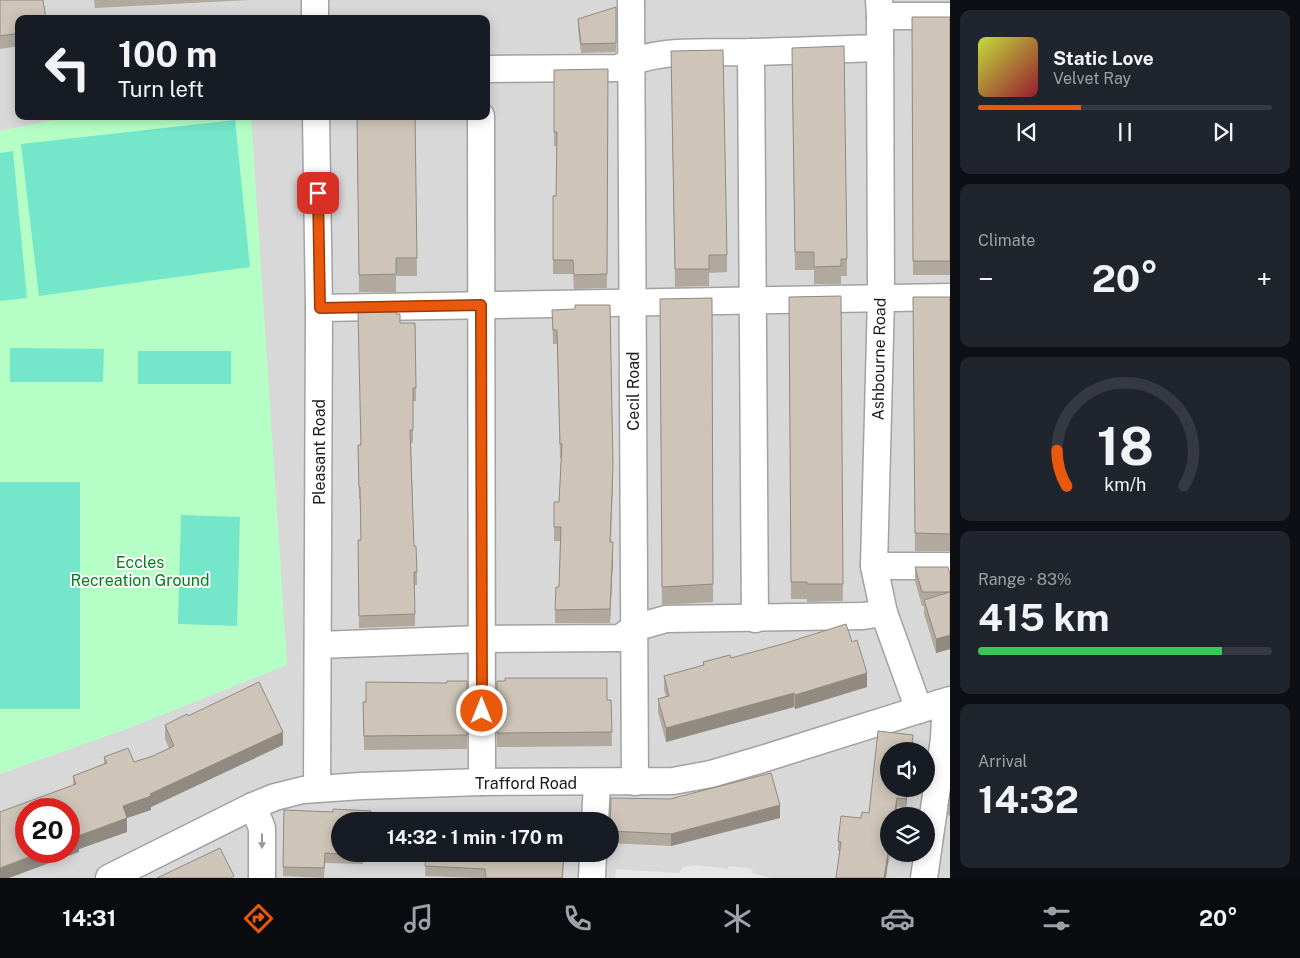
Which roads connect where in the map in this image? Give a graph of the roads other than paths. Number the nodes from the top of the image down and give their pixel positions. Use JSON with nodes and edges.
{"nodes":[{"id":1,"x":315,"y":0,"type":"edge"},
{"id":2,"x":631,"y":0,"type":"edge"},
{"id":3,"x":880,"y":8,"type":"edge"},
{"id":4,"x":315,"y":15,"type":"edge"},
{"id":5,"x":950,"y":16,"type":"edge"},
{"id":6,"x":880,"y":48,"type":"junction"},
{"id":7,"x":751,"y":52,"type":"junction"},
{"id":8,"x":631,"y":61,"type":"junction"},
{"id":9,"x":490,"y":69,"type":"edge"},
{"id":10,"x":316,"y":120,"type":"edge"},
{"id":11,"x":481,"y":120,"type":"edge"},
{"id":12,"x":950,"y":297,"type":"edge"},
{"id":13,"x":881,"y":298,"type":"junction"},
{"id":14,"x":753,"y":300,"type":"junction"},
{"id":15,"x":632,"y":302,"type":"junction"},
{"id":16,"x":481,"y":305,"type":"junction"},
{"id":17,"x":320,"y":308,"type":"junction"},
{"id":18,"x":874,"y":566,"type":"junction"},
{"id":19,"x":950,"y":566,"type":"edge"},
{"id":20,"x":884,"y":613,"type":"junction"},
{"id":21,"x":755,"y":619,"type":"junction"},
{"id":22,"x":634,"y":628,"type":"junction"},
{"id":23,"x":482,"y":640,"type":"junction"},
{"id":24,"x":318,"y":645,"type":"junction"},
{"id":25,"x":936,"y":704,"type":"edge"},
{"id":26,"x":482,"y":782,"type":"junction"},
{"id":27,"x":635,"y":782,"type":"junction"},
{"id":28,"x":598,"y":783,"type":"junction"},
{"id":29,"x":317,"y":788,"type":"junction"},
{"id":30,"x":253,"y":806,"type":"junction"},
{"id":31,"x":596,"y":812,"type":"edge"},
{"id":32,"x":593,"y":862,"type":"edge"},
{"id":33,"x":109,"y":878,"type":"edge"},
{"id":34,"x":262,"y":878,"type":"edge"},
{"id":35,"x":592,"y":878,"type":"edge"},
{"id":36,"x":924,"y":878,"type":"edge"}],
"edges":[{"from":1,"to":4,"type":"street"},
{"from":2,"to":8,"type":"street","name":"Cecil Road"},
{"from":3,"to":5,"type":"street"},
{"from":3,"to":6,"type":"street","name":"Ashbourne Road"},
{"from":6,"to":7,"type":"street"},
{"from":6,"to":13,"type":"street","name":"Ashbourne Road"},
{"from":7,"to":8,"type":"street"},
{"from":7,"to":14,"type":"street"},
{"from":8,"to":9,"type":"street"},
{"from":8,"to":15,"type":"street","name":"Cecil Road"},
{"from":10,"to":17,"type":"street","name":"Pleasant Road"},
{"from":11,"to":16,"type":"street"},
{"from":12,"to":13,"type":"street"},
{"from":13,"to":14,"type":"street"},
{"from":13,"to":18,"type":"street","name":"Ashbourne Road"},
{"from":14,"to":15,"type":"street"},
{"from":14,"to":21,"type":"street"},
{"from":15,"to":16,"type":"street"},
{"from":15,"to":22,"type":"street","name":"Cecil Road"},
{"from":16,"to":17,"type":"street"},
{"from":16,"to":23,"type":"street"},
{"from":17,"to":24,"type":"street","name":"Pleasant Road"},
{"from":18,"to":19,"type":"street"},
{"from":18,"to":20,"type":"street","name":"Ashbourne Road"},
{"from":20,"to":21,"type":"street"},
{"from":20,"to":25,"type":"street","name":"Ashbourne Road"},
{"from":21,"to":22,"type":"street"},
{"from":22,"to":23,"type":"street"},
{"from":22,"to":27,"type":"street","name":"Cecil Road"},
{"from":23,"to":24,"type":"street"},
{"from":23,"to":26,"type":"street"},
{"from":24,"to":29,"type":"street","name":"Pleasant Road"},
{"from":25,"to":27,"type":"street","name":"Trafford Road"},
{"from":25,"to":36,"type":"street","name":"Ashbourne Road"},
{"from":26,"to":28,"type":"street","name":"Trafford Road"},
{"from":26,"to":29,"type":"street","name":"Trafford Road"},
{"from":27,"to":28,"type":"street","name":"Trafford Road"},
{"from":28,"to":31,"type":"street"},
{"from":29,"to":30,"type":"street","name":"Trafford Road"},
{"from":30,"to":33,"type":"street","name":"Trafford Road"},
{"from":30,"to":34,"type":"street","one_way":true},
{"from":32,"to":35,"type":"street"}]}
